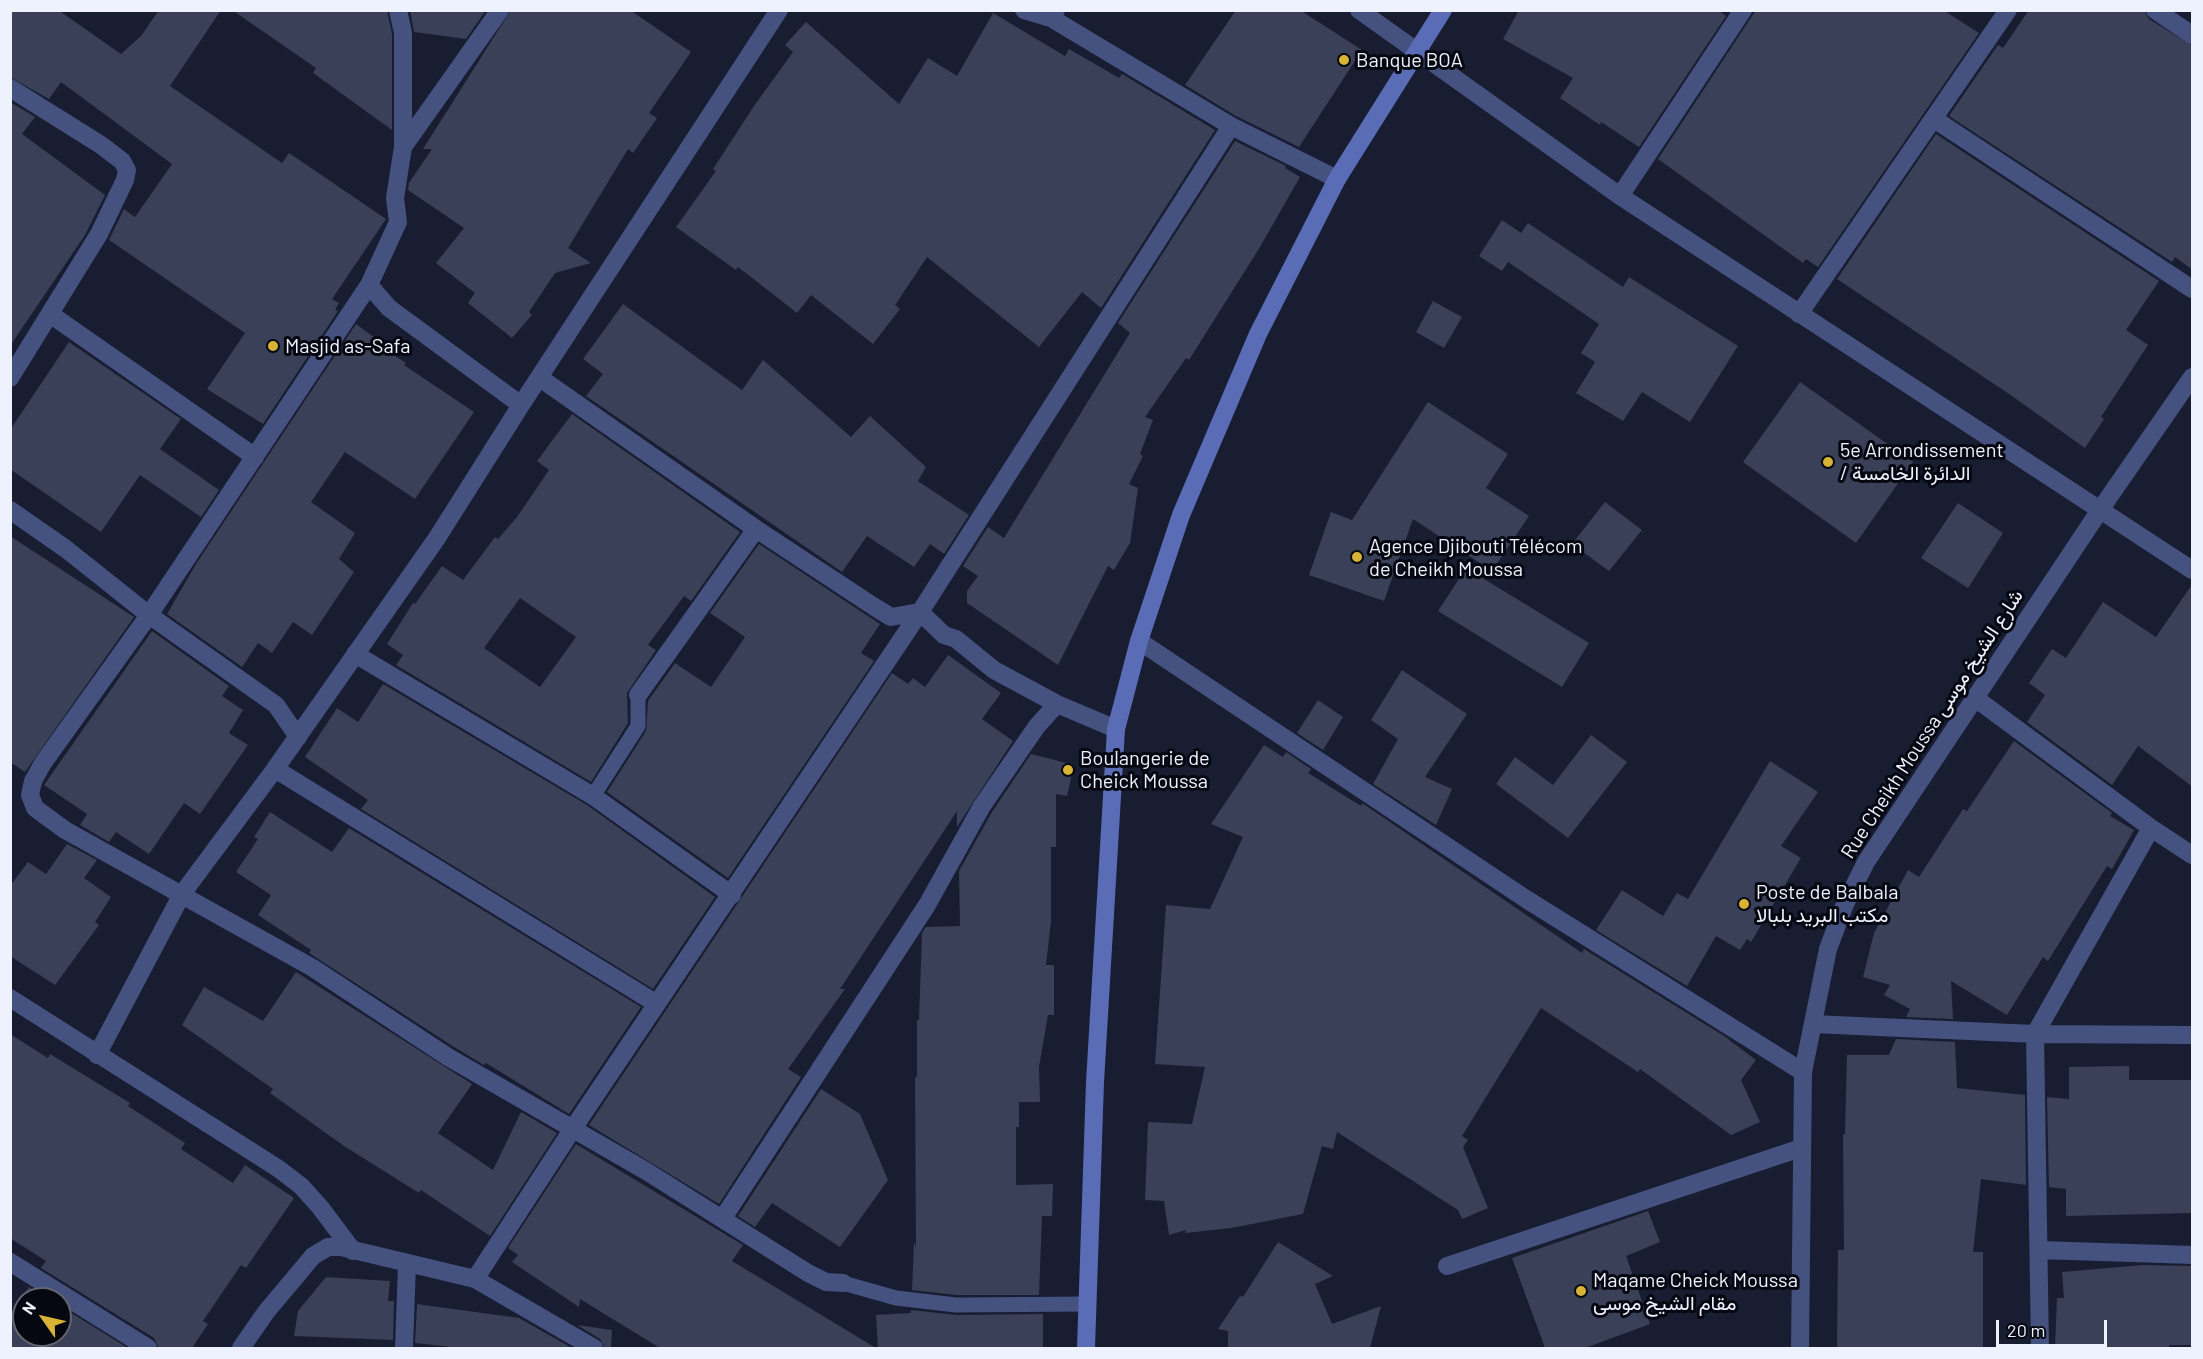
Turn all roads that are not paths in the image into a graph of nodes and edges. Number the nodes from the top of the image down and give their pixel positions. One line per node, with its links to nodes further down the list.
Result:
1 (398, 10): 16 (street)
2 (500, 10): 16 (street)
3 (779, 10): 25 (street)
4 (1024, 10): 10 (street)
5 (1359, 10): 12 (street)
6 (1443, 10): 12 (main road)
7 (1743, 10): 18 (street)
8 (2008, 10): 14 (street)
9 (2155, 10): 11 (street)
10 (1054, 14): 15 (street)
11 (2193, 35)
12 (1416, 50): 17 (main road); 18 (street)
13 (10, 88): 21 (street)
14 (1934, 119): 20 (street); 22 (street)
15 (1231, 126): 17 (street); 32 (street)
16 (403, 147): 19 (street)
17 (1337, 179): 34 (main road)
18 (1620, 196): 22 (street)
19 (369, 285): 26 (street); 27 (street)
20 (2193, 289)
21 (50, 314): 24 (street); 27 (street)
22 (1800, 314): 29 (street)
23 (2193, 377): 29 (street, Rue Cheikh Moussa شارع الشيخ موسى)
24 (10, 378)
25 (540, 378): 26 (street); 30 (street)
26 (521, 405): 35 (street)
27 (255, 457): 33 (street)
28 (10, 510): 33 (street)
29 (2100, 510): 31 (street); 37 (street, Rue Cheikh Moussa شارع الشيخ موسى)
30 (756, 529): 32 (street); 36 (street)
31 (2193, 570)
32 (920, 612): 38 (street); 46 (street)
33 (149, 615): 40 (street); 45 (street)
34 (1139, 641): 39 (main road); 53 (street)
35 (355, 654): 40 (street); 42 (street)
36 (638, 695): 42 (lane)
37 (1975, 698): 43 (street); 49 (street, Rue Cheikh Moussa شارع الشيخ موسى)
38 (1057, 704): 39 (street); 56 (street)
39 (1116, 729): 65 (main road)
40 (298, 737): 41 (street)
41 (276, 769): 45 (street); 48 (street)
42 (592, 796): 46 (street)
43 (2151, 828): 44 (street); 50 (street)
44 (2193, 855)
45 (182, 894): 52 (street); 54 (street)
46 (732, 895): 48 (street)
47 (10, 999): 52 (street)
48 (657, 1004): 54 (street)
49 (1813, 1024): 50 (street); 53 (street, Rue Cheikh Moussa شارع الشيخ موسى)
50 (2035, 1034): 51 (street); 57 (street)
51 (2193, 1035)
52 (97, 1055): 58 (street)
53 (1803, 1072): 55 (street, Rue Cheikh Moussa شارع الشيخ موسى)
54 (572, 1130): 56 (street); 63 (street)
55 (1802, 1148): 62 (street); 71 (street, Rue Cheikh Moussa شارع الشيخ موسى)
56 (723, 1218): 64 (street)
57 (2040, 1250): 59 (street); 72 (street)
58 (353, 1251): 61 (street); 67 (street)
59 (2193, 1255)
60 (10, 1263): 66 (street)
61 (407, 1264): 63 (street); 68 (street)
62 (1448, 1266)
63 (475, 1279): 69 (street)
64 (843, 1283): 65 (lane)
65 (1087, 1304): 70 (main road)
66 (148, 1348)
67 (241, 1348)
68 (404, 1348)
69 (594, 1348)
70 (1086, 1348)
71 (1800, 1348)
72 (2040, 1348)

